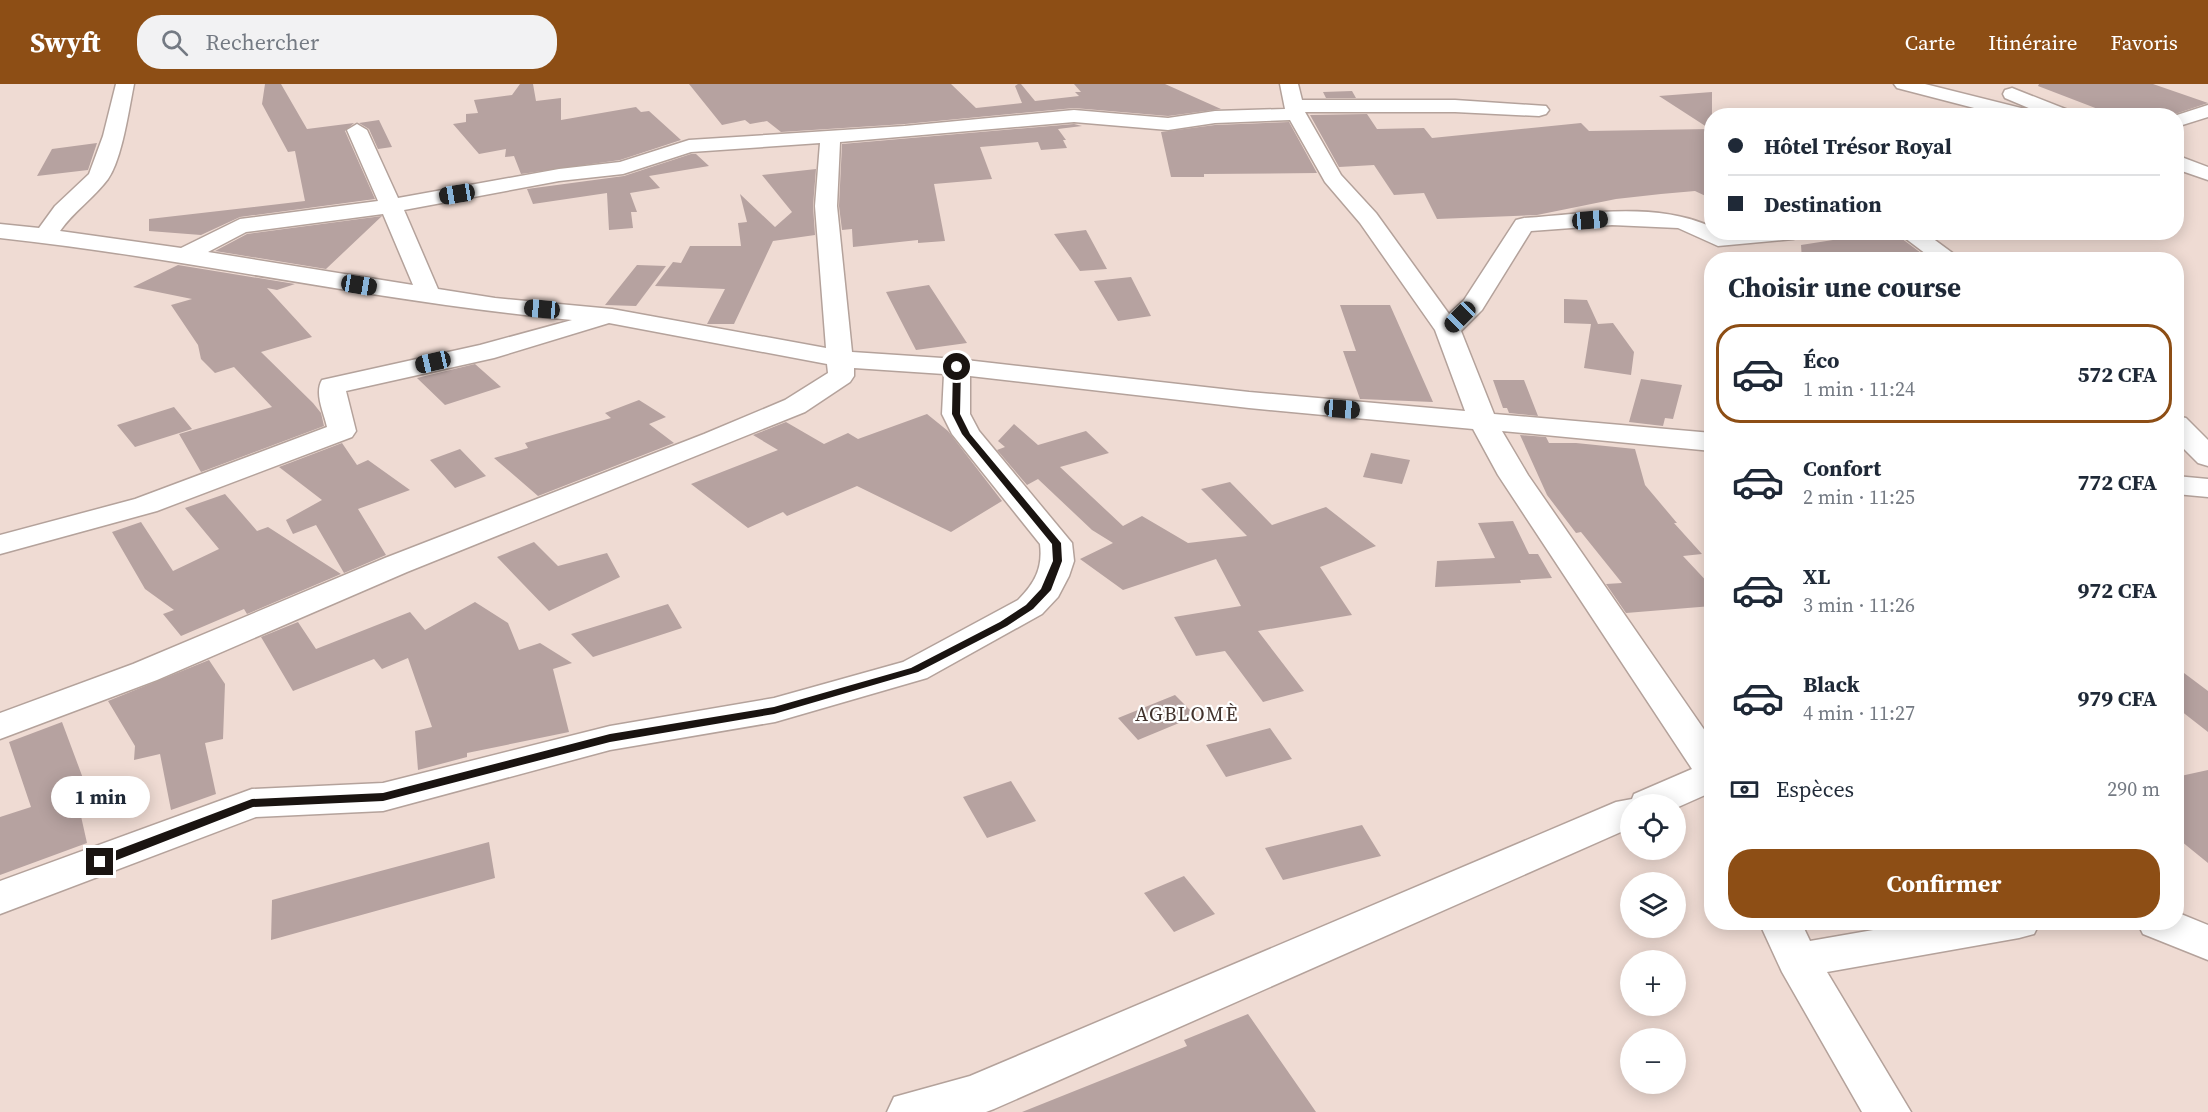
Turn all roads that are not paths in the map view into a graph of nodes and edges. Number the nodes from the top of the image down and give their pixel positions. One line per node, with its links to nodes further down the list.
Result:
1 (125, 84): 19 (street)
2 (1903, 84): 5 (street)
3 (1995, 88): 6 (street)
4 (1294, 101): 7 (street); 11 (street); 25 (street)
5 (1999, 108)
6 (2046, 108)
7 (1539, 110)
8 (2208, 111): 9 (street)
9 (2184, 118)
10 (357, 130): 16 (street)
11 (830, 135): 16 (street); 26 (street)
12 (2184, 161): 14 (street)
13 (2184, 164): 15 (street)
14 (2208, 164)
15 (2208, 174)
16 (391, 206): 22 (street); 23 (street)
17 (0, 231): 19 (street)
18 (1704, 232): 25 (street)
19 (45, 236): 22 (street)
20 (1920, 240): 21 (street)
21 (1939, 252)
22 (184, 256): 23 (street)
23 (429, 295): 24 (street)
24 (612, 316): 26 (street); 34 (street)
25 (1448, 330): 28 (street)
26 (841, 360): 27 (street); 35 (street)
27 (957, 367): 28 (street); 40 (street)
28 (1483, 422): 30 (street); 36 (street)
29 (2184, 432): 31 (street)
30 (1704, 441)
31 (2208, 457)
32 (2184, 486): 33 (street)
33 (2208, 488)
34 (0, 545)
35 (0, 728)
36 (1704, 758)
37 (1704, 780): 38 (street)
38 (1671, 794)
39 (1620, 816): 45 (street)
40 (0, 898)
41 (1922, 930): 43 (street)
42 (2177, 930): 44 (street)
43 (1788, 941): 46 (street)
44 (2208, 943)
45 (911, 1112)
46 (1887, 1112)

